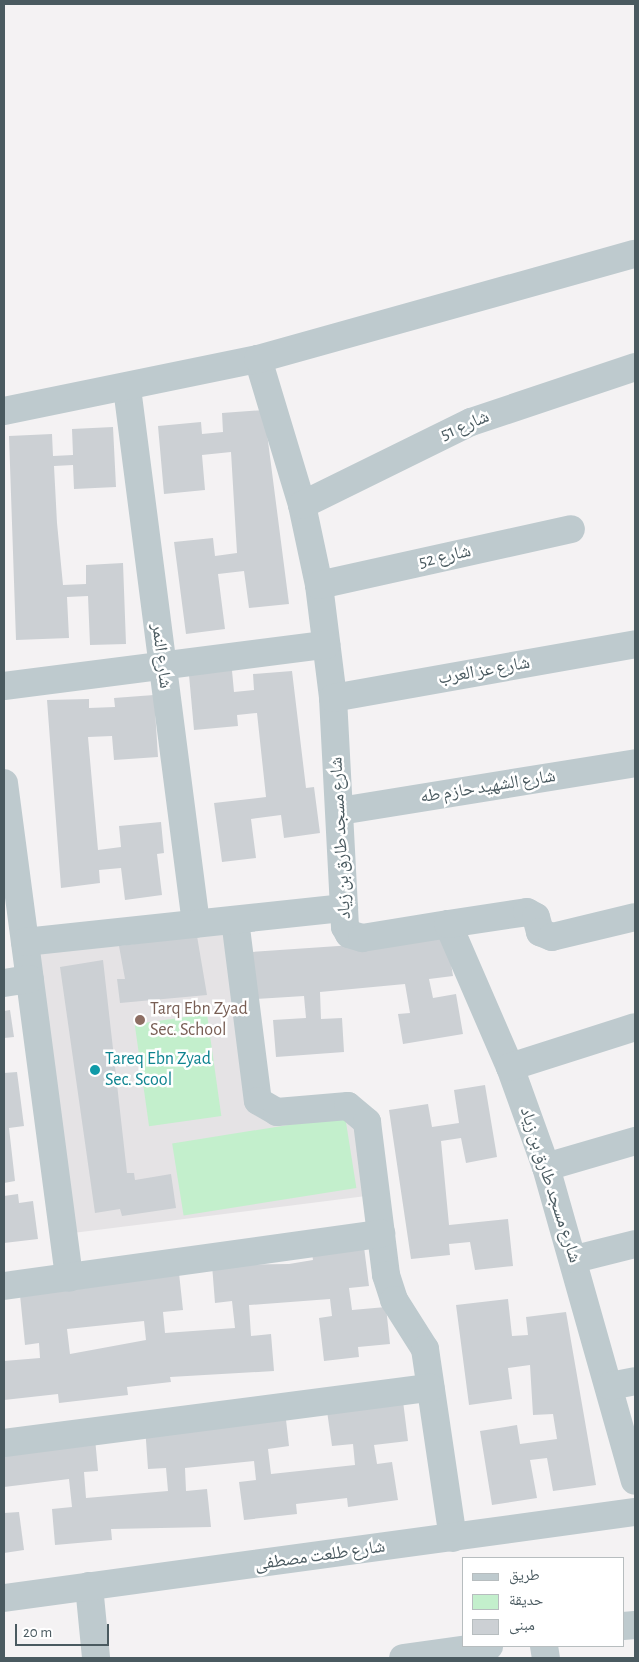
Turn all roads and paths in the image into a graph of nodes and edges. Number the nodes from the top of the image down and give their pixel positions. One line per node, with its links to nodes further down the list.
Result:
1 (635, 254): 2 (street)
2 (258, 359): 4 (street); 6 (street, شارع مسجد طارق بن زياد)
3 (635, 367): 6 (street, شارع 51)
4 (127, 388): 5 (street); 11 (street, شارع النمر)
5 (4, 410)
6 (302, 505): 8 (street, شارع مسجد طارق بن زياد)
7 (571, 529): 8 (street, شارع 52)
8 (319, 585): 10 (street, شارع مسجد طارق بن زياد)
9 (635, 644): 13 (street, شارع عز العرب)
10 (326, 645): 11 (street); 13 (street, شارع مسجد طارق بن زياد)
11 (162, 666): 12 (street); 20 (street, شارع النمر)
12 (4, 686)
13 (333, 698): 16 (street, شارع مسجد طارق بن زياد)
14 (635, 763): 16 (street, شارع الشهيد حازم طه)
15 (4, 784): 22 (street)
16 (340, 811): 17 (street, شارع مسجد طارق بن زياد)
17 (344, 908): 19 (street); 21 (street, شارع مسجد طارق بن زياد)
18 (635, 917): 21 (street)
19 (235, 920): 20 (street); 28 (street)
20 (196, 924): 22 (street)
21 (448, 924): 25 (street, شارع مسجد طارق بن زياد)
22 (25, 942): 23 (street)
23 (17, 981): 31 (street)
24 (635, 1027): 25 (street)
25 (510, 1068): 27 (street, شارع مسجد طارق بن زياد)
26 (635, 1141): 27 (street)
27 (546, 1167): 30 (street, شارع مسجد طارق بن زياد)
28 (381, 1234): 31 (street); 34 (street)
29 (635, 1244): 30 (street)
30 (575, 1259): 33 (street, شارع مسجد طارق بن زياد)
31 (69, 1278): 32 (street)
32 (4, 1286)
33 (623, 1384): 36 (street, شارع مسجد طارق بن زياد)
34 (430, 1388): 35 (street); 38 (street)
35 (4, 1443)
36 (635, 1480)
37 (635, 1512): 38 (street, شارع طلعت مصطفى)
38 (453, 1538): 39 (street, شارع طلعت مصطفى)
39 (89, 1586): 40 (street, شارع طلعت مصطفى); 42 (street)
40 (4, 1598)
41 (481, 1647): 43 (street)
42 (96, 1658)
43 (403, 1658)

